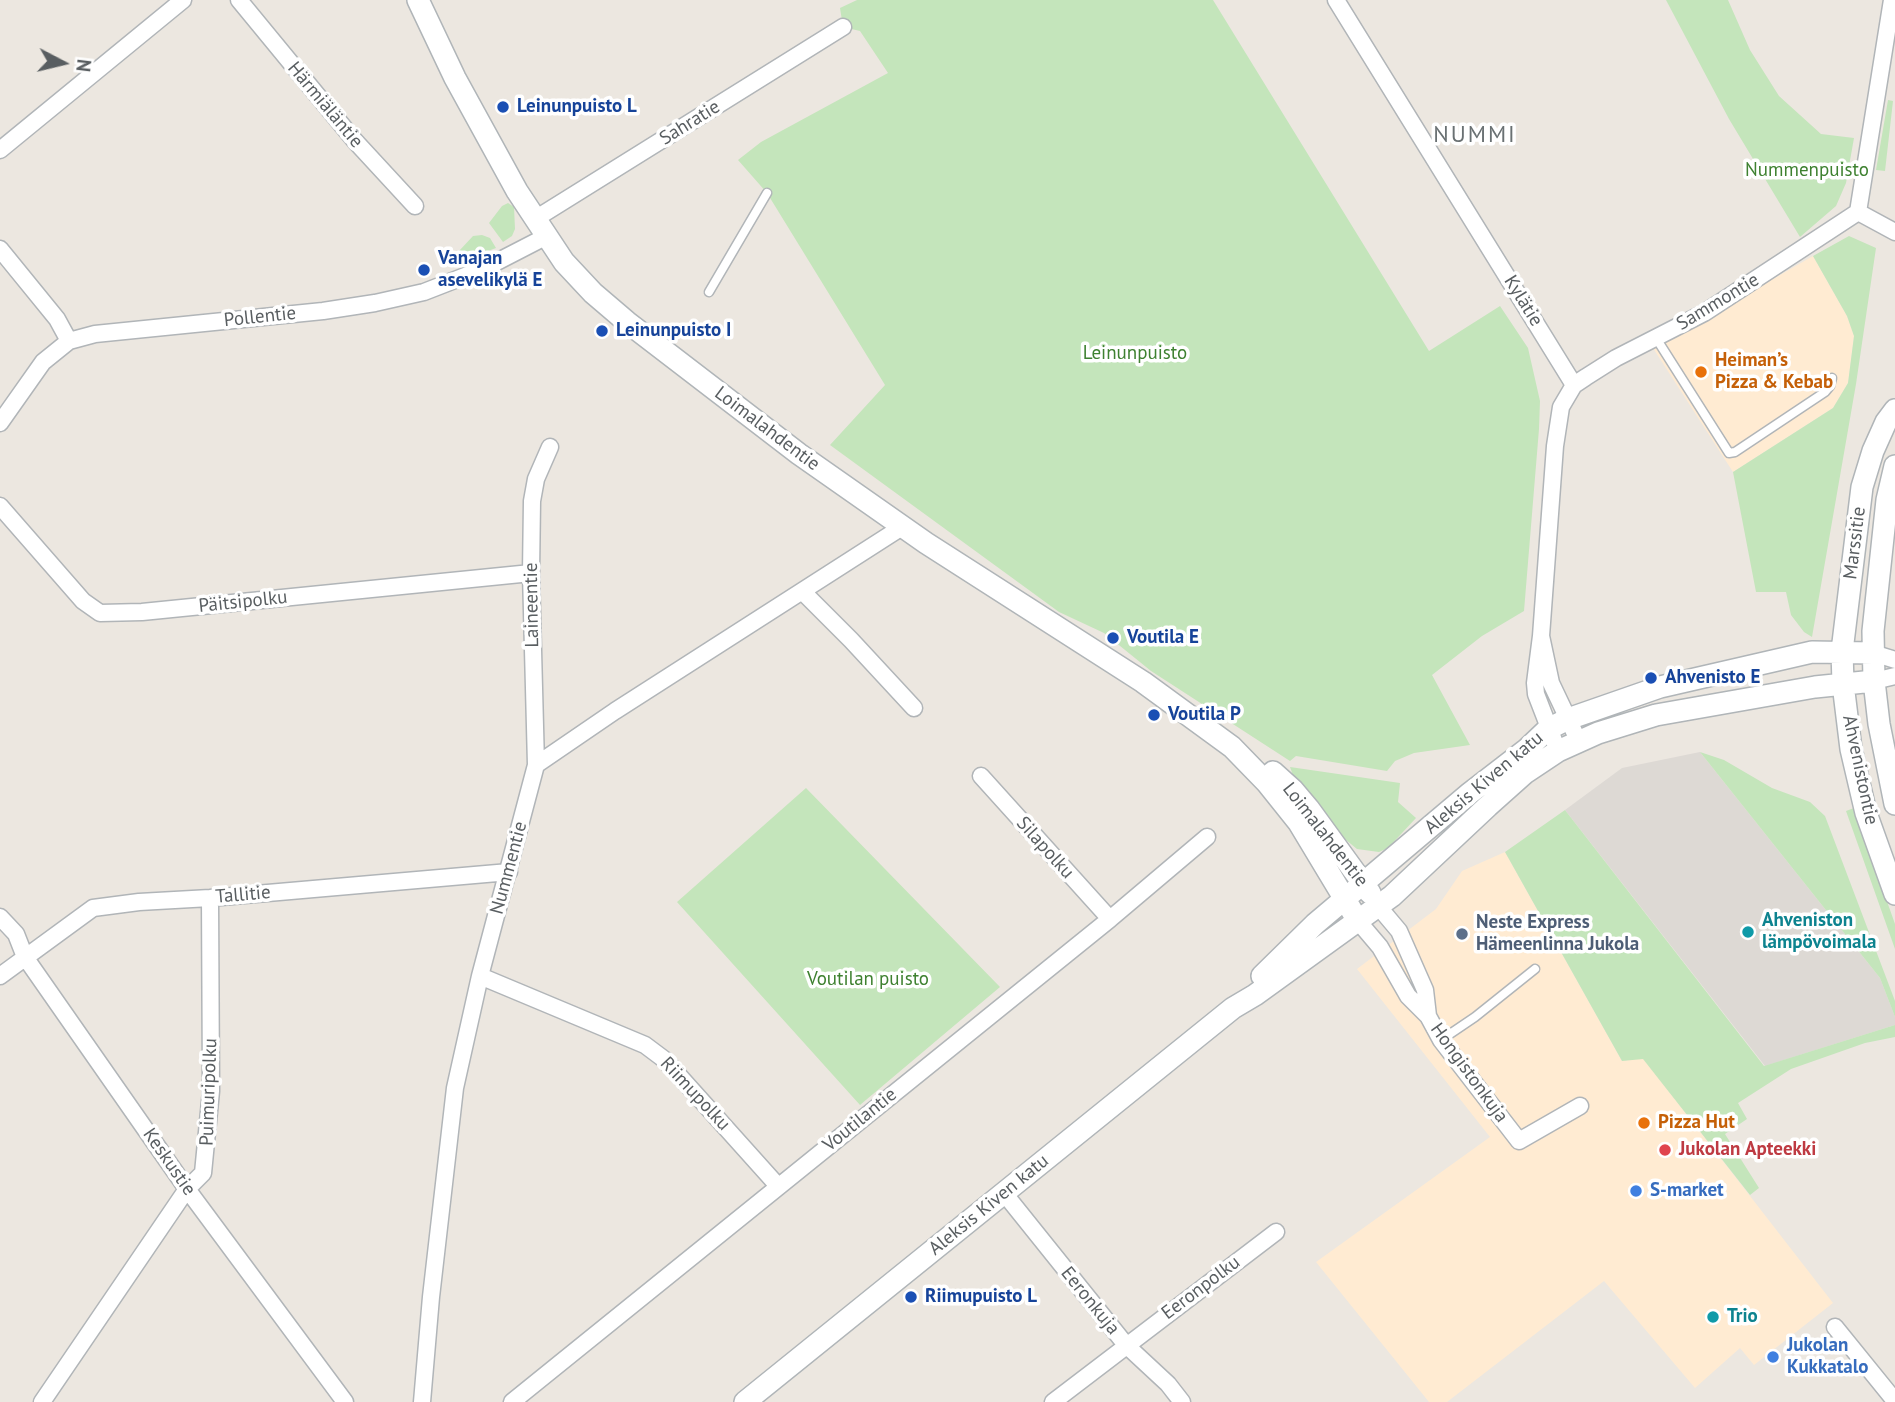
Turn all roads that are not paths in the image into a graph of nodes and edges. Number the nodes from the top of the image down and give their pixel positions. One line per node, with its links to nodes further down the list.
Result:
1 (183, 0): 7 (street)
2 (239, 0): 9 (street, Härmiäläntie)
3 (418, 0): 11 (main road, Loimalahdentie)
4 (1336, 0): 18 (street, Kylätie)
5 (1893, 5): 10 (street)
6 (844, 27): 11 (street, Sahratie)
7 (0, 150)
8 (767, 193): 14 (lane)
9 (415, 206)
10 (1858, 212): 12 (street); 15 (street, Sammontie)
11 (541, 228): 16 (street, Pollentie); 24 (main road, Loimalahdentie)
12 (1895, 232)
13 (0, 249): 16 (street)
14 (709, 292)
15 (1656, 338): 17 (lane); 18 (street, Sammontie)
16 (69, 341): 20 (street, Pollentie)
17 (1832, 378)
18 (1574, 385): 27 (street)
19 (1895, 410): 28 (main road, Marssitie)
20 (0, 424)
21 (550, 447): 25 (street, Laineentie)
22 (1895, 466): 29 (main road, Marssitie)
23 (0, 506): 25 (street, Päitsipolku)
24 (902, 527): 26 (street); 37 (main road, Loimalahdentie)
25 (531, 573): 39 (street, Laineentie)
26 (803, 592): 33 (street); 39 (street)
27 (1541, 636): 34 (street); 35 (street)
28 (1842, 651): 29 (main road, Aleksis Kiven katu); 32 (main road, Marssitie); 34 (main road, Aleksis Kiven katu)
29 (1873, 653): 30 (street); 31 (main road, Marssitie)
30 (1895, 660)
31 (1885, 679): 32 (main road, Aleksis Kiven katu); 41 (main road, Ahvenistontie)
32 (1843, 684): 36 (main road, Aleksis Kiven katu); 45 (main road, Ahvenistontie)
33 (914, 708)
34 (1568, 719): 35 (main road, Aleksis Kiven katu); 36 (street)
35 (1548, 729): 38 (street); 44 (main road, Aleksis Kiven katu)
36 (1579, 742): 38 (main road, Aleksis Kiven katu)
37 (1232, 747): 44 (main road, Loimalahdentie); 47 (main road, Loimalahdentie)
38 (1558, 751): 48 (main road, Aleksis Kiven katu)
39 (536, 765): 43 (street, Nummentie)
40 (981, 776): 50 (street, Silapolku)
41 (1895, 804)
42 (1207, 837): 50 (street, Voutilantie)
43 (509, 872): 46 (street, Tallitie); 55 (street, Nummentie)
44 (1364, 884): 47 (main road, Aleksis Kiven katu); 48 (main road, Loimalahdentie)
45 (1895, 894)
46 (210, 898): 52 (street, Tallitie); 61 (street, Puimuripolku)
47 (1345, 899): 51 (main road, Loimalahdentie); 56 (main road, Aleksis Kiven katu)
48 (1378, 906): 51 (main road, Aleksis Kiven katu); 57 (street, Hongistonkuja)
49 (0, 917): 52 (street, Keskustie)
50 (1110, 919): 60 (street, Voutilantie)
51 (1359, 921): 56 (main road, Aleksis Kiven katu); 57 (street, Hongistonkuja)
52 (25, 957): 54 (street, Tallitie); 61 (street, Keskustie)
53 (1535, 969): 58 (lane)
54 (0, 976)
55 (480, 976): 60 (street, Riimupolku); 69 (street, Nummentie)
56 (1233, 1008): 62 (main road, Aleksis Kiven katu)
57 (1428, 1016): 58 (street, Hongistonkuja)
58 (1441, 1040): 59 (street, Hongistonkuja)
59 (1580, 1106)
60 (778, 1186): 70 (street, Voutilantie)
61 (187, 1189): 67 (street, Puimuripolku); 68 (street, Keskustie)
62 (1004, 1194): 65 (street, Eeronkuja); 71 (main road, Aleksis Kiven katu)
63 (1276, 1231): 65 (street, Eeronpolku)
64 (1835, 1327): 66 (street)
65 (1126, 1345): 72 (street, Eeronpolku); 73 (street, Eeronkuja)
66 (1895, 1401)
67 (42, 1402)
68 (345, 1402)
69 (422, 1402)
70 (512, 1402)
71 (745, 1402)
72 (1053, 1402)
73 (1182, 1402)

